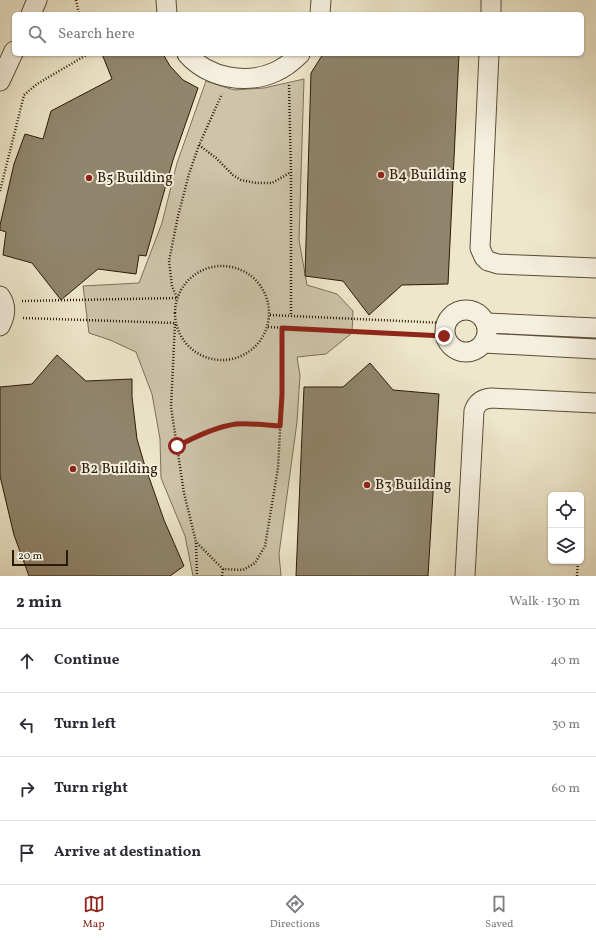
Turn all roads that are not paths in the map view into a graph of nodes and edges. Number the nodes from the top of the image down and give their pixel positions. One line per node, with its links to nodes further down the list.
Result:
1 (37, 0): 5 (lane)
2 (166, 0): 6 (lane)
3 (321, 0): 7 (lane)
4 (491, 0): 8 (lane)
5 (32, 12)
6 (167, 12)
7 (320, 12)
8 (491, 12)
9 (12, 55): 13 (lane)
10 (190, 56): 12 (lane)
11 (489, 56): 14 (lane)
12 (294, 59)
13 (0, 82)
14 (596, 268)
15 (486, 323): 16 (lane); 17 (lane); 17 (lane)
16 (596, 328)
17 (484, 343): 18 (lane)
18 (596, 349)
19 (596, 403): 20 (lane)
20 (465, 576)

